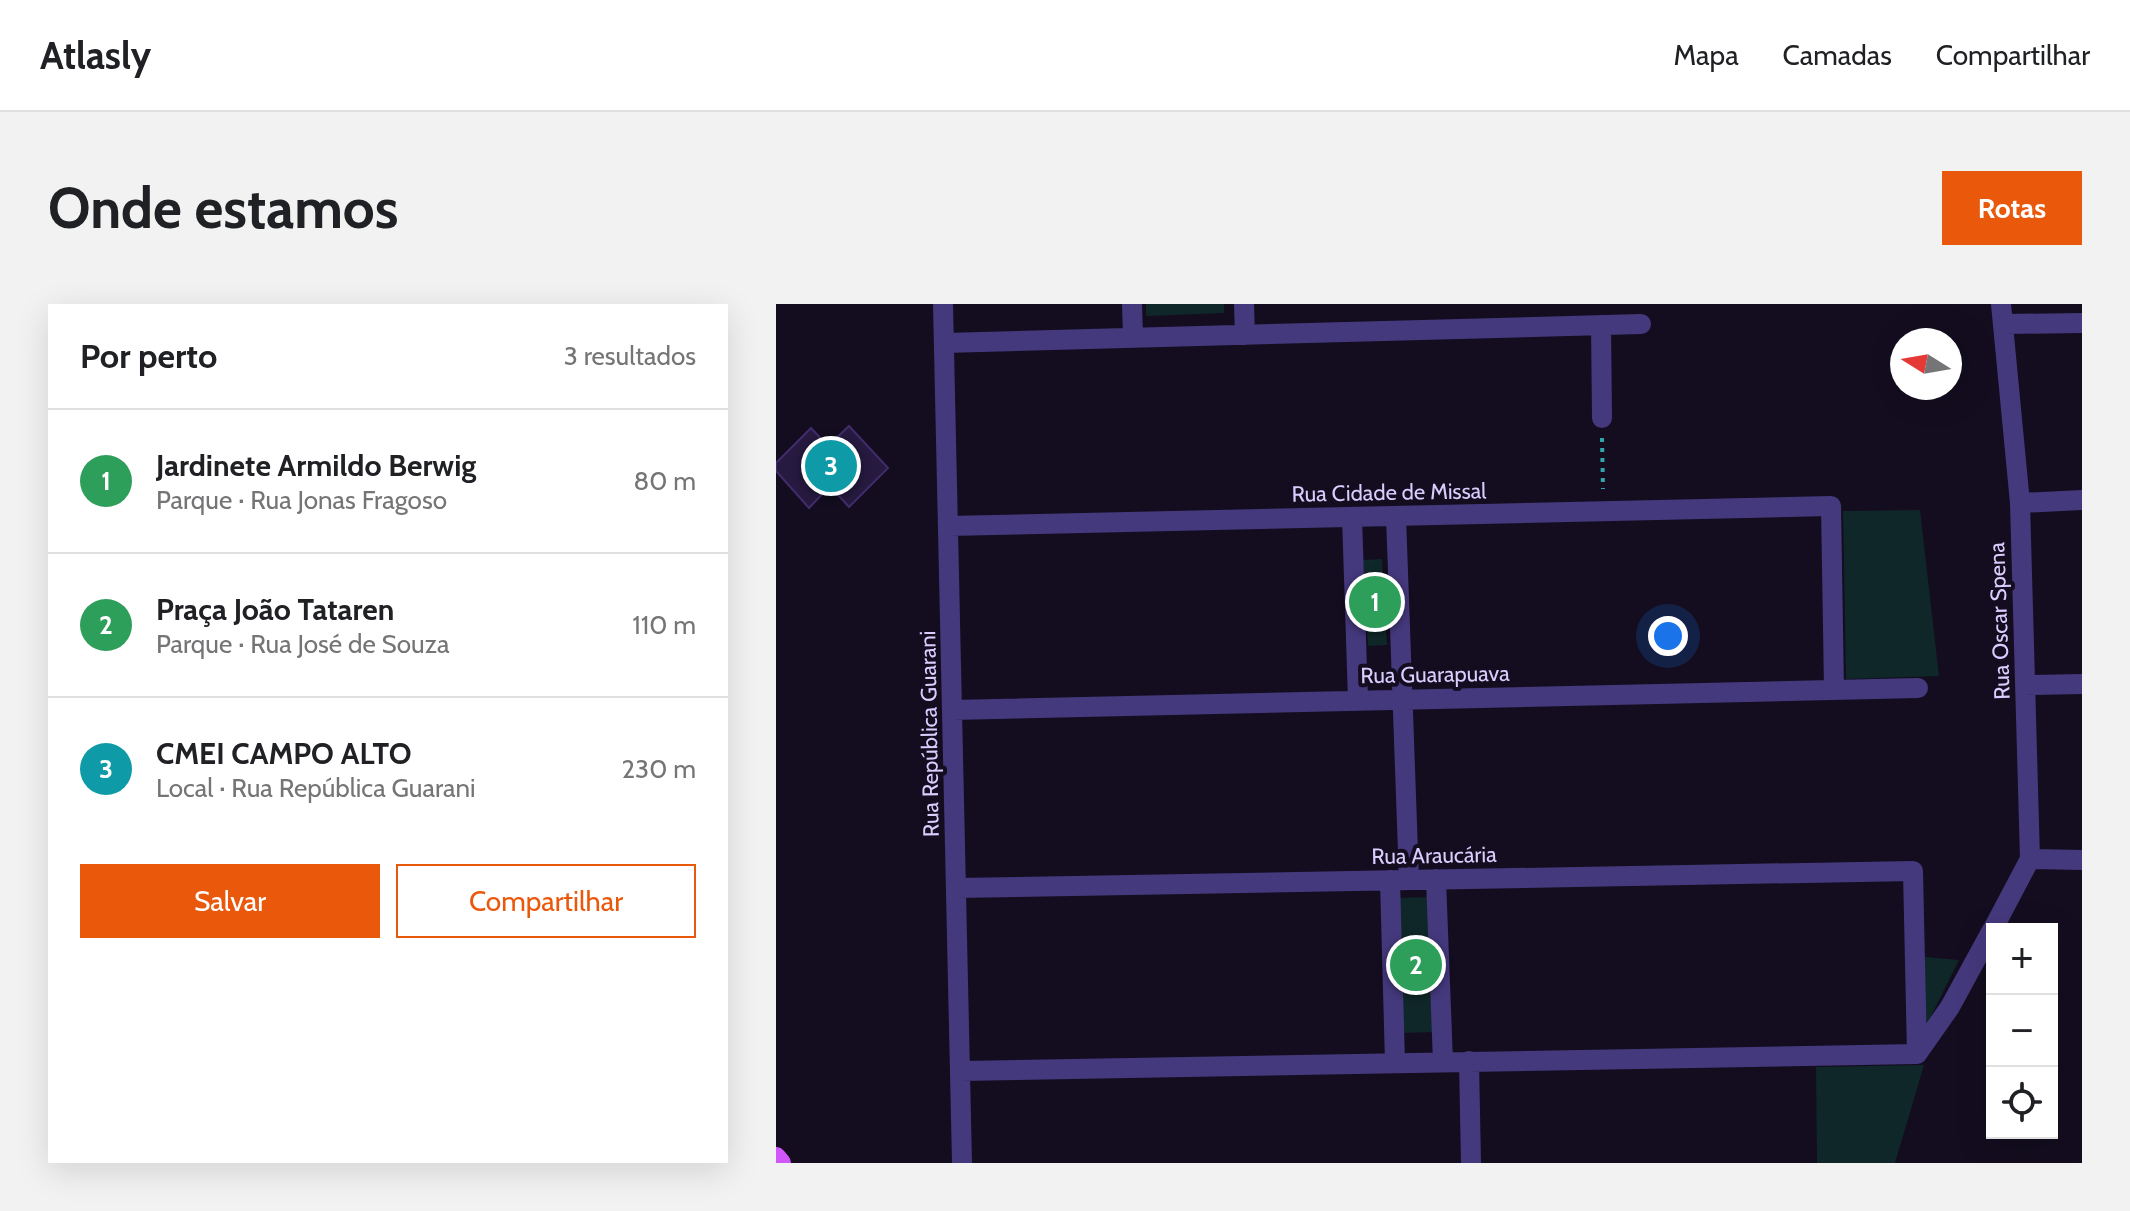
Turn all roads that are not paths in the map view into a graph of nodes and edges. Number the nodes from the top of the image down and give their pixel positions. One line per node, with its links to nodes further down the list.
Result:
1 (943, 304): 10 (street, Rua República Guarani)
2 (1132, 304): 9 (street)
3 (1244, 304): 8 (street)
4 (2003, 314): 5 (street); 13 (street, Rua Oscar Spena)
5 (2082, 323)
6 (1641, 324): 7 (street)
7 (1601, 325): 8 (street); 11 (street)
8 (1245, 335): 9 (street)
9 (1133, 338): 10 (street)
10 (944, 343): 16 (street, Rua República Guarani)
11 (1602, 418)
12 (2082, 500): 13 (street)
13 (2020, 503): 18 (street, Rua Oscar Spena)
14 (1396, 516): 15 (street, Rua Cidade de Missal); 20 (street, Rua Cidade de Missal); 21 (street)
15 (1352, 517): 16 (street, Rua Cidade de Missal); 22 (street)
16 (948, 526): 23 (street, Rua República Guarani)
17 (2082, 684): 18 (street)
18 (2025, 685): 24 (street, Rua Oscar Spena)
19 (1918, 688): 20 (street, Rua Guarapuava)
20 (1834, 689): 21 (street, Rua Guarapuava)
21 (1402, 699): 22 (street, Rua Guarapuava); 27 (street)
22 (1358, 700): 23 (street, Rua Guarapuava)
23 (952, 710): 28 (street, Rua República Guarani)
24 (2030, 859): 25 (street); 29 (street, Rua Oscar Spena)
25 (2082, 860)
26 (1436, 879): 27 (street, Rua Araucária); 31 (street, Rua Araucária); 33 (street)
27 (1400, 880): 28 (street, Rua Araucária); 34 (street)
28 (956, 888): 35 (street, Rua República Guarani)
29 (1996, 923)
30 (1986, 941): 31 (street, Rua Oscar Spena)
31 (1917, 1054): 32 (street)
32 (1469, 1061): 33 (street); 39 (street)
33 (1443, 1062): 34 (street)
34 (1395, 1063): 35 (street)
35 (961, 1071): 38 (street, Rua República Guarani)
36 (776, 1157): 37 (main road)
37 (781, 1163)
38 (962, 1163)
39 (1471, 1163)

